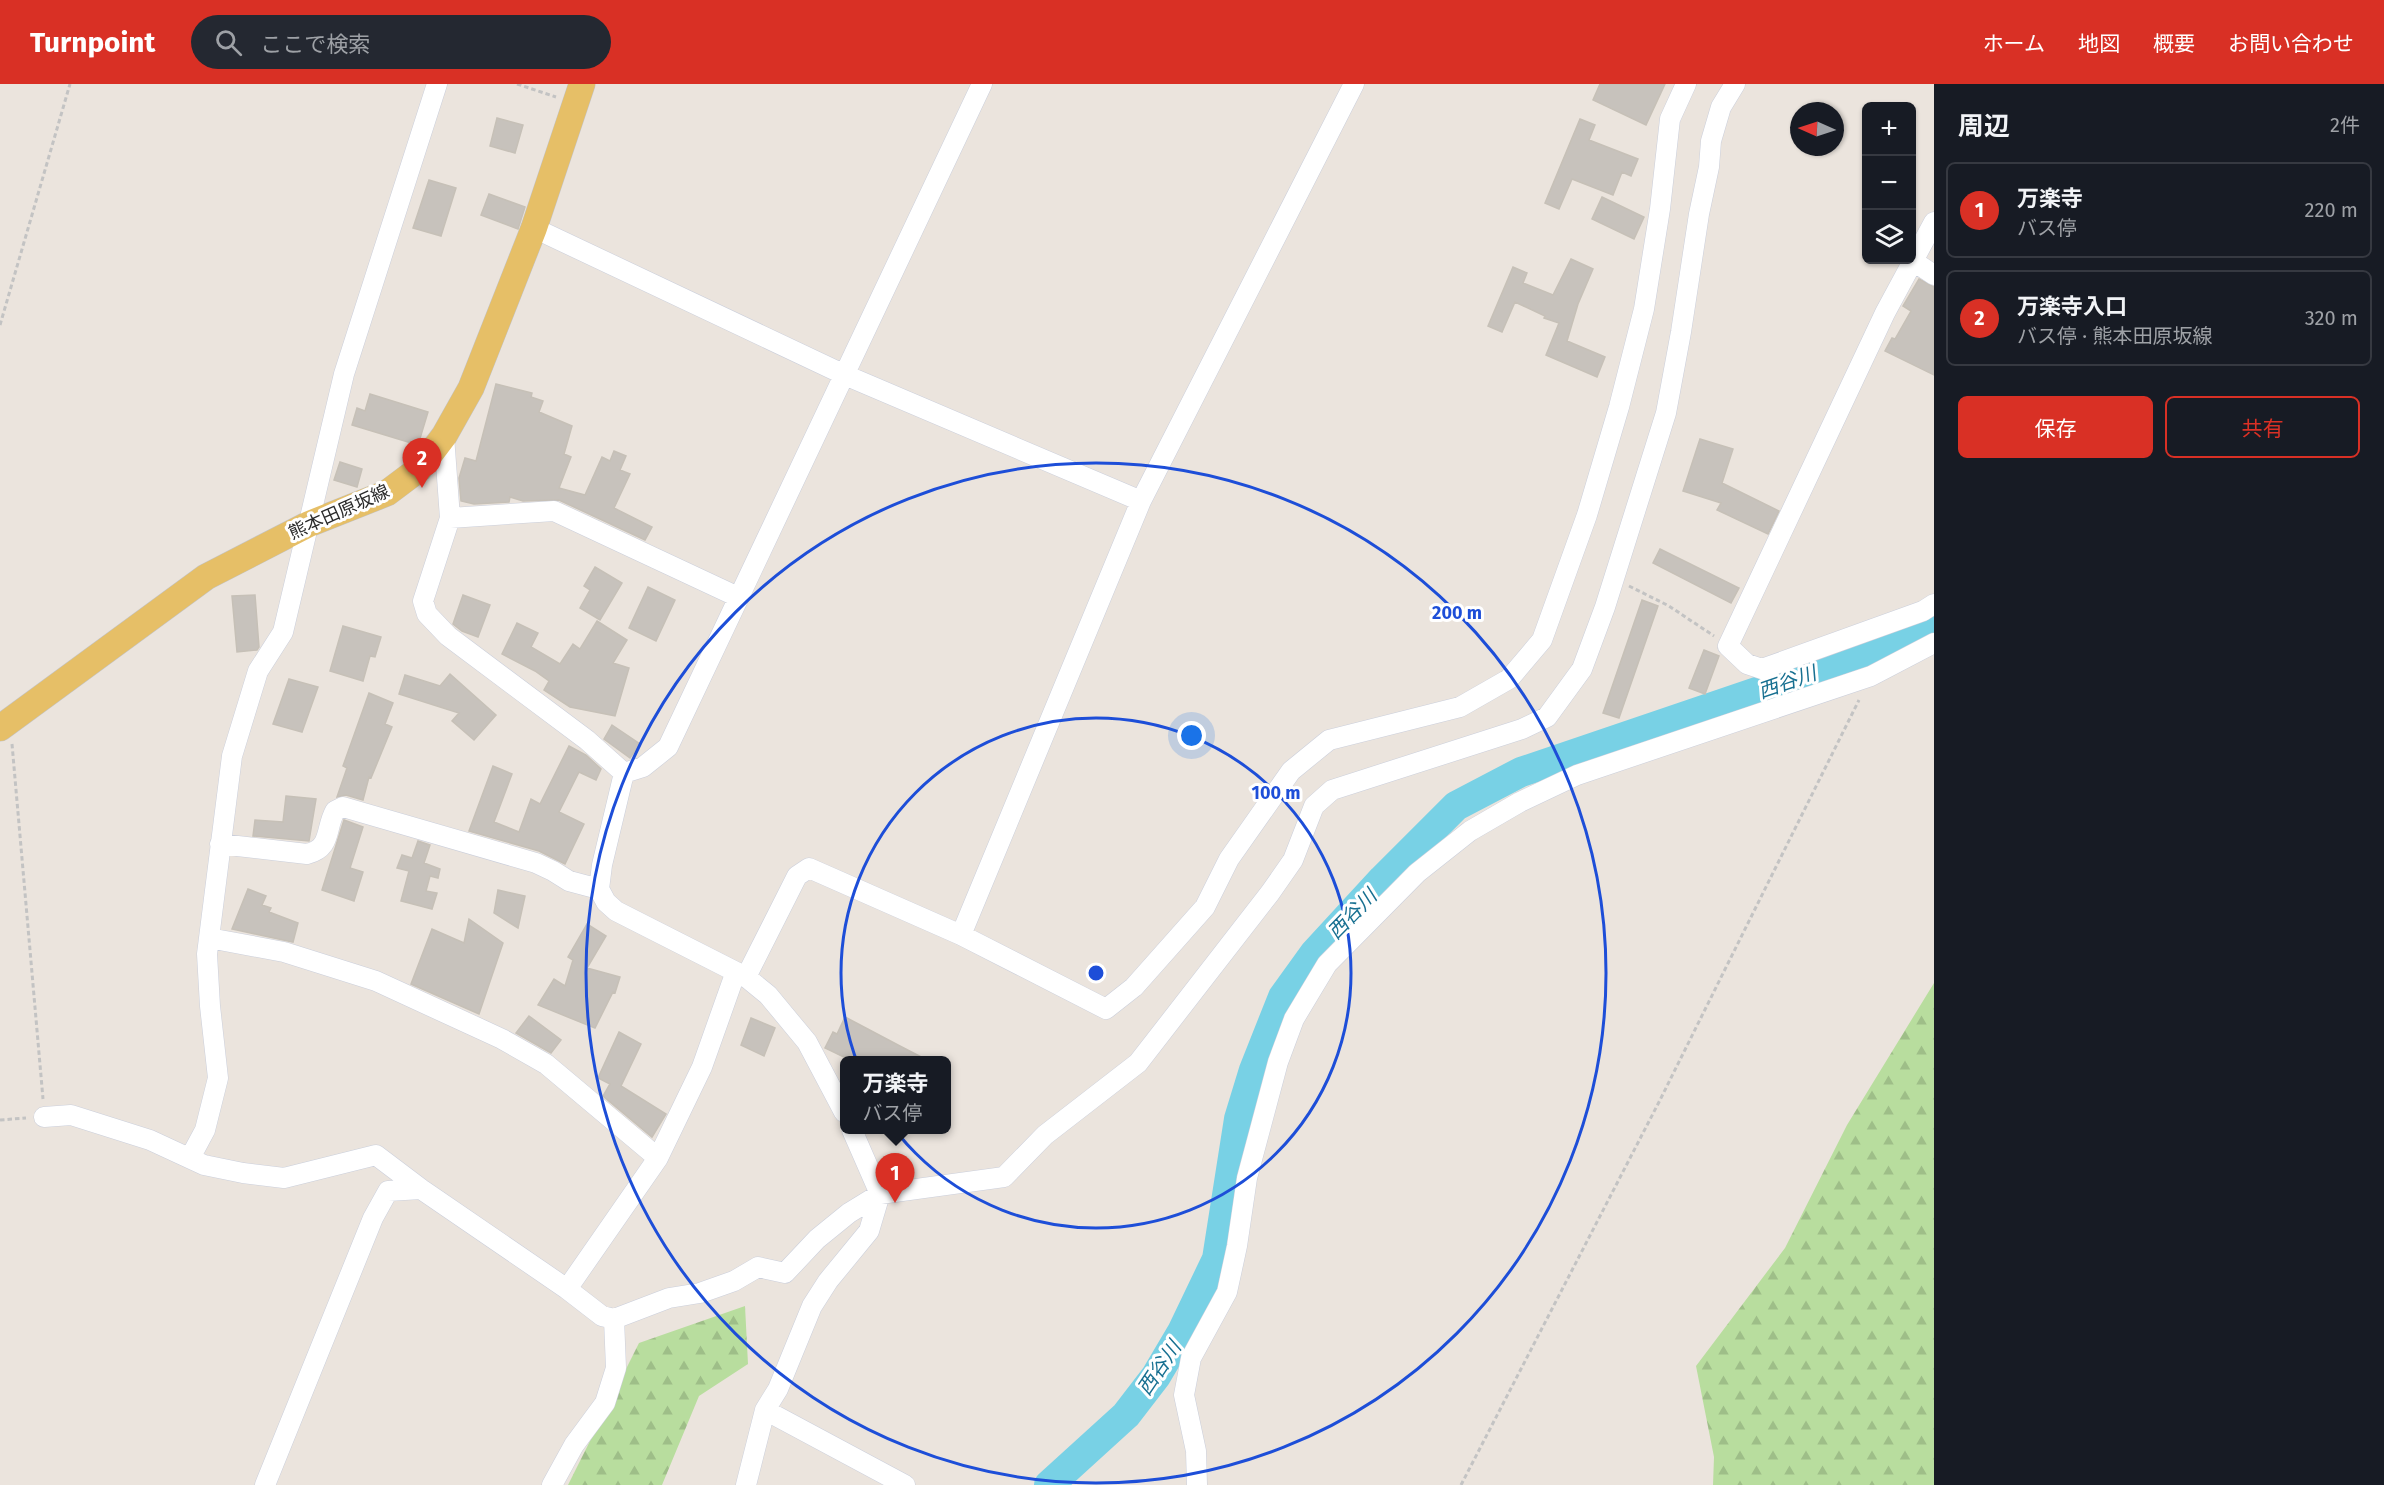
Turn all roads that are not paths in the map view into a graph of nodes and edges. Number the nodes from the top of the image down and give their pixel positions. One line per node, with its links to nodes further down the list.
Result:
1 (437, 84): 17 (street)
2 (982, 84): 13 (street)
3 (1354, 84): 15 (street)
4 (1686, 84): 25 (street)
5 (1735, 84): 34 (street)
6 (578, 94): 8 (main road, 熊本田原坂線)
7 (1934, 222): 9 (street)
8 (534, 228): 13 (street); 14 (main road, 熊本田原坂線)
9 (1916, 255)
10 (1916, 263): 12 (street)
11 (1911, 264): 19 (street)
12 (1934, 275)
13 (845, 375): 15 (street); 18 (street)
14 (444, 436): 16 (street); 17 (main road, 熊本田原坂線)
15 (1141, 501): 25 (street)
16 (450, 518): 18 (street); 22 (street)
17 (309, 524): 21 (main road, 熊本田原坂線); 23 (street)
18 (738, 597): 22 (street)
19 (1934, 604)
20 (1934, 643): 38 (street)
21 (5, 724)
22 (624, 773): 24 (street)
23 (220, 844): 24 (street); 26 (street)
24 (599, 889): 27 (street)
25 (961, 936): 27 (street)
26 (209, 938): 31 (street); 32 (street)
27 (740, 976): 28 (street); 32 (street)
28 (840, 1104)
29 (44, 1117): 31 (street)
30 (854, 1134): 34 (street)
31 (190, 1158): 33 (street)
32 (658, 1158): 35 (street)
33 (421, 1189): 35 (street); 39 (street)
34 (880, 1194): 36 (street); 37 (street)
35 (567, 1288): 36 (street)
36 (614, 1319): 40 (street)
37 (765, 1410): 41 (street); 42 (street)
38 (1200, 1484)
39 (265, 1485)
40 (552, 1485)
41 (746, 1485)
42 (904, 1485)

